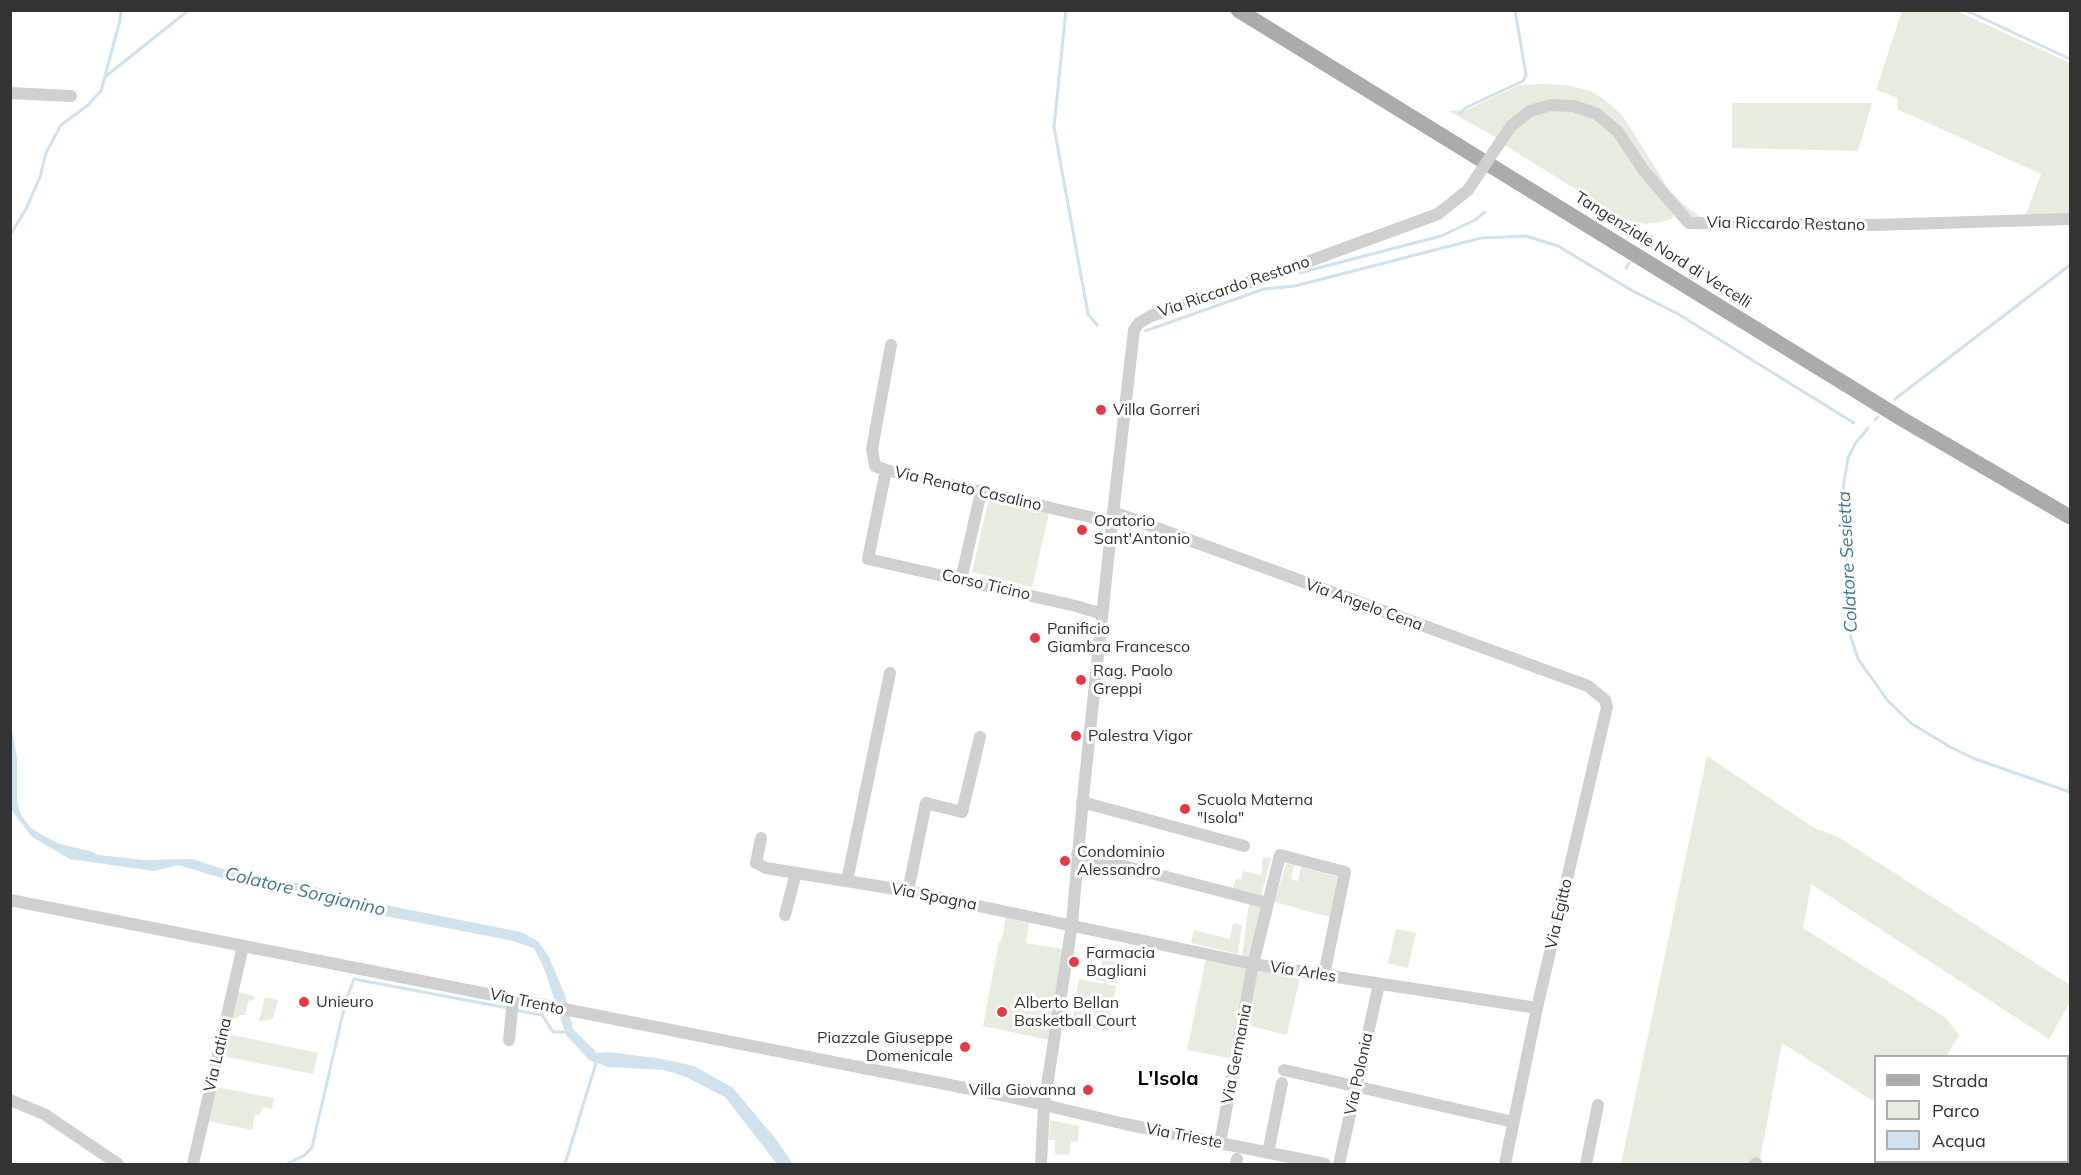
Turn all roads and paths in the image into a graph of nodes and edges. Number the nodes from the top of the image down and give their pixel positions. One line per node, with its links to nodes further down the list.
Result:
1 (1238, 10): 8 (main road, Tangenziale Nord di Vercelli)
2 (10, 93): 3 (street)
3 (71, 96)
4 (2070, 219): 10 (street, Via Riccardo Restano, bridge)
5 (891, 345): 6 (street, Via Renato Casalino)
6 (886, 470): 7 (street, Via Renato Casalino); 12 (street, Corso Ticino)
7 (981, 492): 10 (street, Via Renato Casalino); 12 (street)
8 (2047, 504): 9 (main road); 11 (main road, Tangenziale Nord di Vercelli)
9 (2070, 510)
10 (1112, 517): 13 (street, Via Riccardo Restano); 15 (street, Via Angelo Cena)
11 (2070, 517)
12 (962, 580): 13 (street, Corso Ticino)
13 (1102, 614): 17 (street, Via Riccardo Restano)
14 (890, 673): 22 (street)
15 (1607, 707): 33 (street, Via Egitto)
16 (980, 737): 23 (street)
17 (1082, 802): 19 (street); 20 (street, Via Riccardo Restano)
18 (761, 838): 21 (street, Via Spagna)
19 (1244, 846)
20 (1077, 854): 25 (street); 27 (street, Via Riccardo Restano)
21 (796, 873): 22 (street, Via Spagna); 26 (street)
22 (847, 880): 23 (street, Via Spagna)
23 (908, 891): 27 (street, Via Spagna)
24 (10, 900): 28 (street, Via Trento)
25 (1268, 903): 29 (street, Via Germania); 30 (street, Via Germania)
26 (785, 915)
27 (1072, 924): 29 (street, Via Arles); 39 (street, Via Riccardo Restano)
28 (243, 945): 32 (street, Via Trento); 45 (street, Via Latina)
29 (1253, 964): 30 (street, Via Arles); 42 (street, Via Germania)
30 (1324, 975): 31 (street, Via Arles)
31 (1379, 984): 33 (street, Via Arles); 37 (street, Via Polonia)
32 (512, 1007): 34 (street); 39 (street, Via Trento)
33 (1537, 1008): 41 (street, Via Egitto)
34 (509, 1040)
35 (1284, 1070): 37 (street)
36 (1282, 1083): 43 (street)
37 (1356, 1087): 41 (street); 48 (street, Via Polonia)
38 (10, 1100): 44 (street)
39 (1044, 1105): 42 (street, Via Trieste); 46 (street, Via Riccardo Restano)
40 (1598, 1106): 50 (street)
41 (1513, 1122): 49 (street, Via Egitto)
42 (1220, 1143): 43 (street, Via Trieste)
43 (1268, 1153): 47 (street, Via Trieste)
44 (118, 1164)
45 (192, 1164)
46 (1041, 1164)
47 (1325, 1164)
48 (1339, 1164)
49 (1504, 1164)
50 (1586, 1164)

